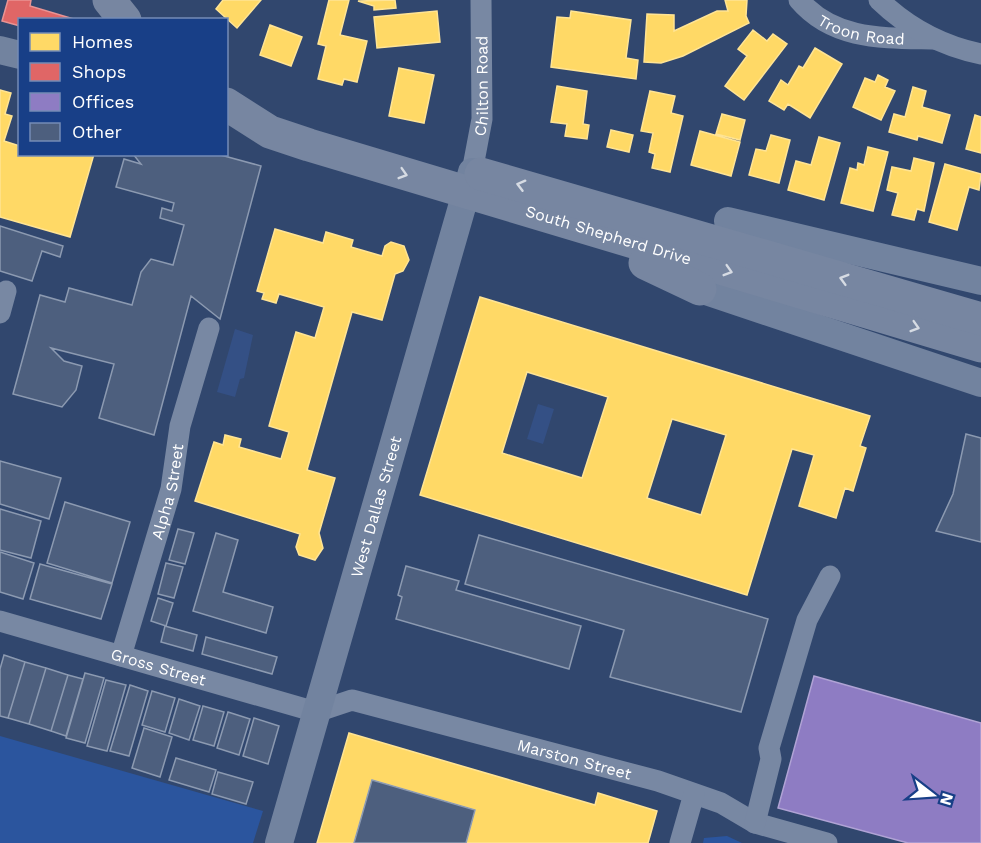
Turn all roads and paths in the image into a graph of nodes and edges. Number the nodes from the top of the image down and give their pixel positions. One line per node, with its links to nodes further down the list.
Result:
1 (109, 0): 5 (main road)
2 (481, 0): 11 (street, Chilton Road)
3 (799, 0): 6 (street, Troon Road)
4 (879, 0): 6 (street, Troon Road)
5 (123, 18)
6 (934, 39): 9 (street, Troon Road)
7 (0, 50): 8 (main road)
8 (18, 54)
9 (981, 54)
10 (233, 111): 11 (main road, South Shepherd Drive)
11 (470, 182): 12 (main road, South Shepherd Drive, one-way to 11); 13 (main road, South Shepherd Drive); 26 (main road, West Dallas Street)
12 (614, 211): 14 (main road); 19 (main road, South Shepherd Drive, one-way to 12)
13 (551, 218): 16 (main road); 21 (main road, South Shepherd Drive, one-way to 21)
14 (728, 221): 15 (main road)
15 (981, 281)
16 (700, 289): 22 (main road)
17 (6, 291): 18 (street)
18 (0, 313)
19 (981, 319)
20 (209, 328): 25 (street, Alpha Street)
21 (981, 346)
22 (981, 383)
23 (830, 576): 28 (street)
24 (0, 621): 25 (street, Gross Street)
25 (121, 656): 26 (street, Gross Street)
26 (316, 712): 27 (street, Marston Street); 29 (main road, West Dallas Street)
27 (694, 794): 28 (street, Marston Street); 30 (street)
28 (755, 822): 31 (street, Marston Street)
29 (279, 843)
30 (680, 843)
31 (827, 843)

